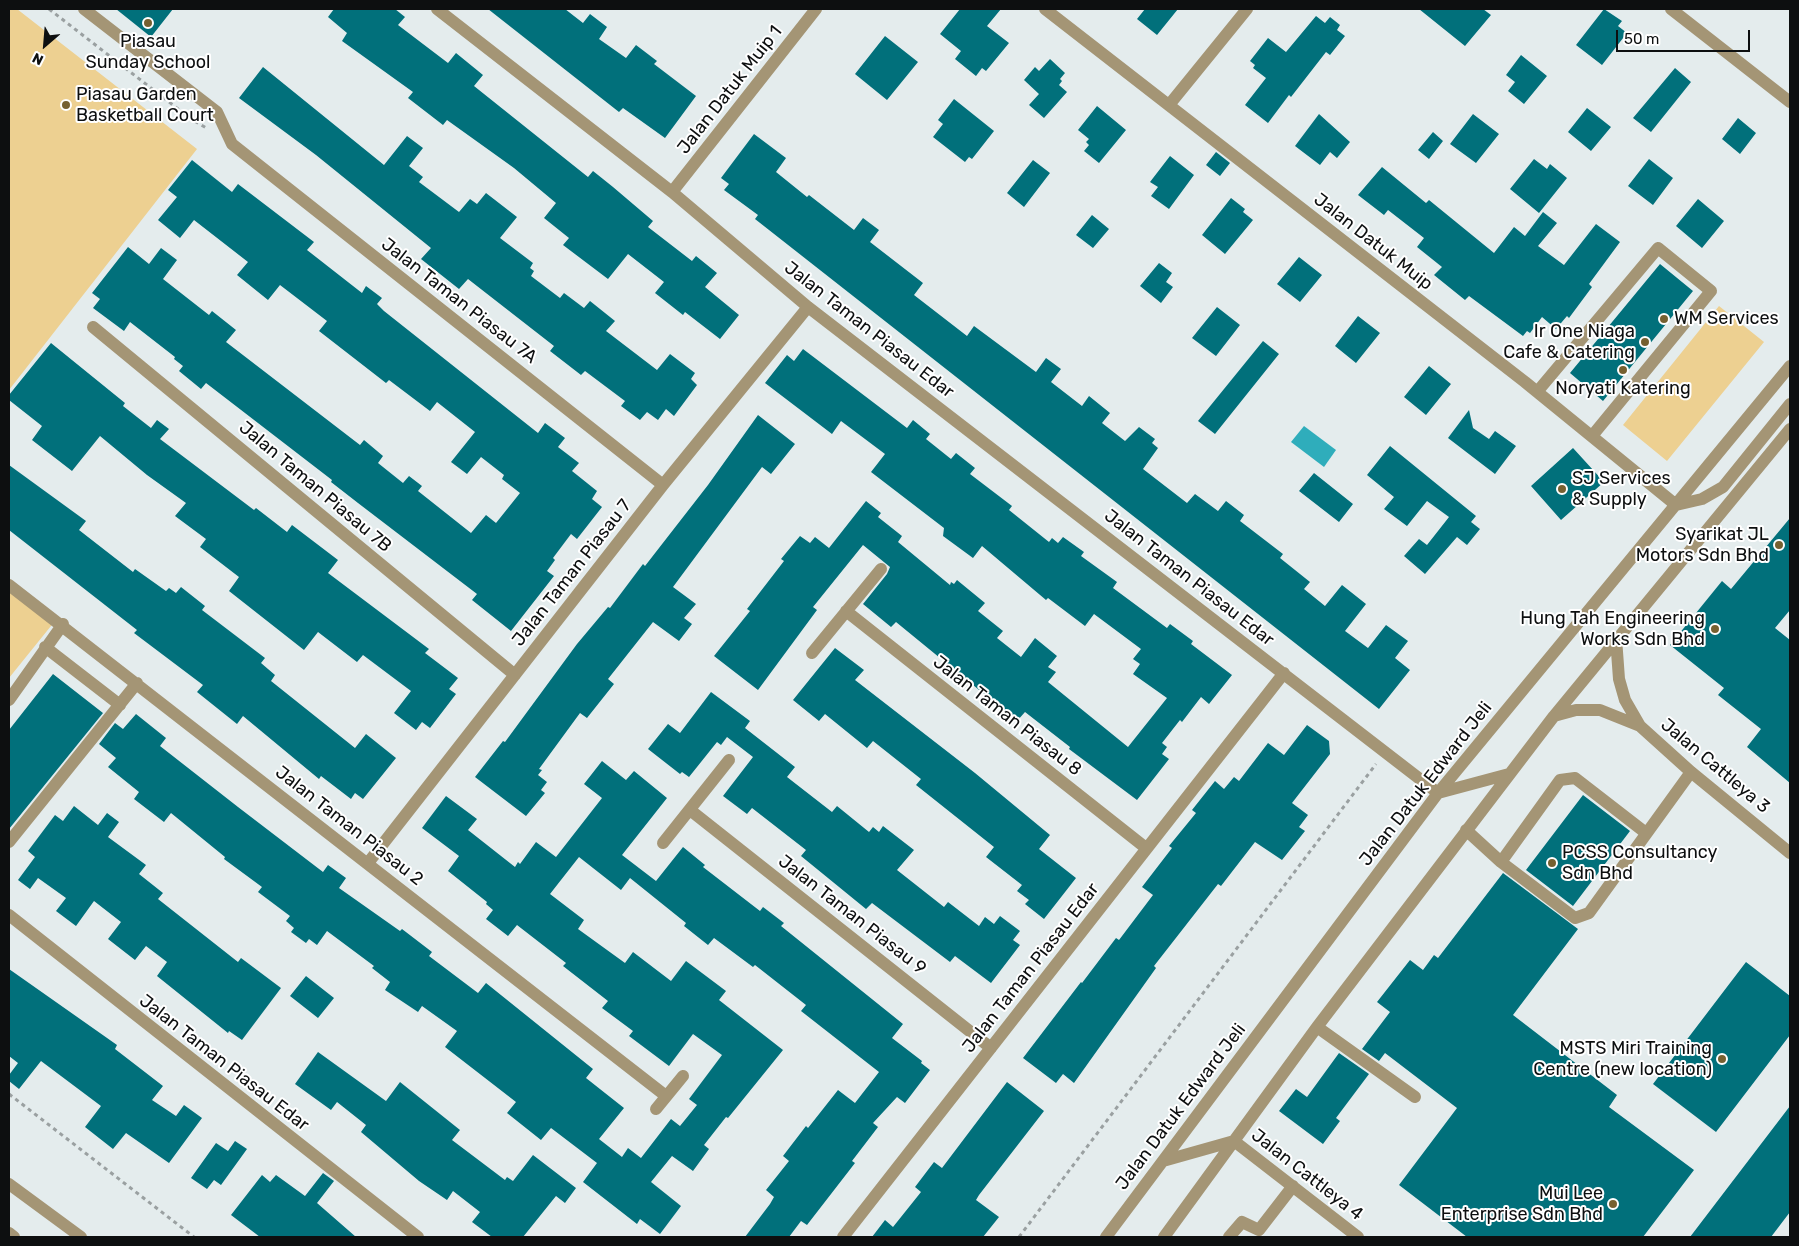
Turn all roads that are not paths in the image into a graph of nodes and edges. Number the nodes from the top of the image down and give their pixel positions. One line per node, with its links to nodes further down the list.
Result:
1 (84, 9): 17 (street, Jalan Taman Piasau 7A)
2 (436, 9): 9 (street, Jalan Taman Piasau Edar)
3 (816, 9): 9 (street, Jalan Datuk Muip 1)
4 (1045, 9): 8 (street, Jalan Datuk Muip)
5 (1247, 9): 8 (street)
6 (1671, 9): 7 (street)
7 (1790, 102)
8 (1169, 105): 13 (street, Jalan Datuk Muip)
9 (672, 192): 10 (street, Jalan Taman Piasau Edar)
10 (808, 307): 17 (street, Jalan Taman Piasau 7); 26 (street, Jalan Taman Piasau Edar)
11 (93, 327): 27 (street, Jalan Taman Piasau 7B)
12 (1790, 366): 18 (street, Jalan Datuk Edward Jeli)
13 (1537, 392): 16 (street, Jalan Datuk Muip); 16 (street)
14 (1790, 404): 18 (street)
15 (1790, 428): 23 (street)
16 (1592, 436): 18 (street, Jalan Datuk Muip)
17 (663, 485): 27 (street, Jalan Taman Piasau 7)
18 (1676, 505): 36 (street, Jalan Datuk Edward Jeli)
19 (881, 569): 21 (street)
20 (9, 584): 22 (street, Jalan Taman Piasau 2)
21 (846, 611): 25 (street); 42 (street, Jalan Taman Piasau 8)
22 (63, 624): 24 (street); 28 (street, Jalan Taman Piasau 2)
23 (1616, 638): 31 (street); 32 (street, Jalan Cattleya 3)
24 (44, 647): 29 (street); 30 (street)
25 (812, 653)
26 (1284, 673): 36 (street, Jalan Taman Piasau Edar); 42 (street, Jalan Taman Piasau Edar)
27 (514, 675): 45 (street, Jalan Taman Piasau 7)
28 (137, 683): 30 (street); 45 (street, Jalan Taman Piasau 2)
29 (9, 700)
30 (120, 705): 40 (street)
31 (1554, 716): 32 (street, Jalan Cattleya 3); 35 (street)
32 (1640, 726): 34 (street, Jalan Cattleya 3)
33 (729, 760): 37 (street)
34 (1691, 772): 39 (street); 43 (street, Jalan Cattleya 3)
35 (1509, 774): 36 (street); 38 (street)
36 (1438, 793): 54 (street, Jalan Datuk Edward Jeli)
37 (690, 810): 41 (street); 48 (street, Jalan Taman Piasau 9)
38 (1466, 830): 44 (street); 47 (street)
39 (1646, 833): 44 (street); 44 (street)
40 (9, 842)
41 (663, 844)
42 (1146, 848): 48 (street, Jalan Taman Piasau Edar)
43 (1789, 849)
44 (1502, 862)
45 (368, 863): 50 (street, Jalan Taman Piasau 2)
46 (9, 915): 61 (street, Jalan Taman Piasau Edar)
47 (1317, 1027): 51 (street); 53 (street)
48 (991, 1048): 62 (street, Jalan Taman Piasau Edar)
49 (683, 1076): 50 (street)
50 (666, 1096): 52 (street)
51 (1415, 1097)
52 (656, 1109)
53 (1234, 1141): 54 (street); 56 (street, Jalan Cattleya 4); 64 (street)
54 (1163, 1161): 63 (street, Jalan Datuk Edward Jeli)
55 (9, 1184): 60 (street)
56 (1293, 1186): 58 (street); 66 (street, Jalan Cattleya 4)
57 (9, 1233): 59 (street)
58 (1264, 1233): 65 (street)
59 (14, 1237)
60 (81, 1237)
61 (418, 1237)
62 (843, 1237)
63 (1106, 1237)
64 (1164, 1237)
65 (1229, 1237)
66 (1358, 1237)

